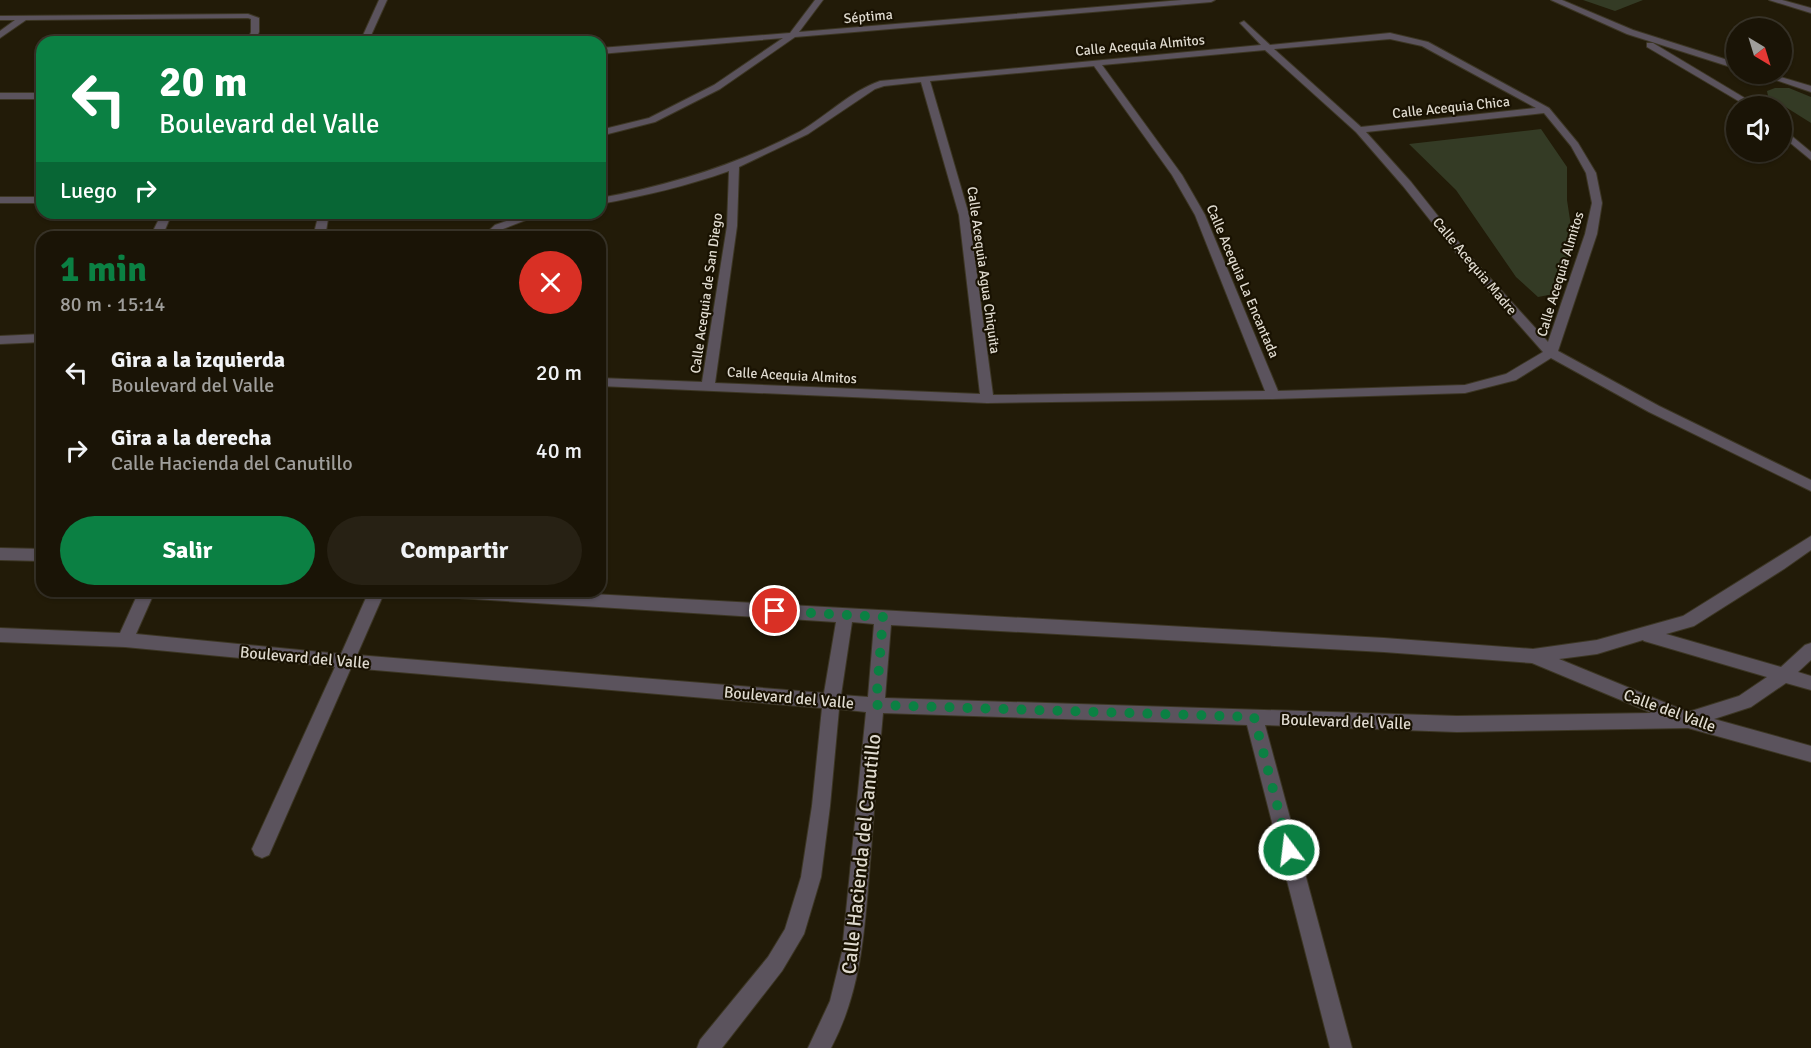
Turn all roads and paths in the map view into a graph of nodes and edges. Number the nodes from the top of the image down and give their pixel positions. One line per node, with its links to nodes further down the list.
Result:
1 (383, 0): 13 (street)
2 (819, 0): 14 (street)
3 (1211, 0): 14 (street, Séptima)
4 (1555, 0): 10 (street)
5 (1773, 0): 6 (street)
6 (1811, 11)
7 (25, 17): 8 (street); 11 (street); 12 (street)
8 (0, 18)
9 (1244, 23): 15 (street, Calle Acequia Madre)
10 (1630, 32): 17 (street); 24 (street)
11 (0, 35)
12 (253, 36)
13 (367, 36)
14 (792, 36): 16 (street, Séptima); 27 (street)
15 (1269, 49): 18 (street, Calle Acequia Almitos); 25 (street, Calle Acequia Almitos); 26 (street, Calle Acequia Madre)
16 (606, 51)
17 (1726, 63)
18 (1097, 64): 19 (street, Calle Acequia Almitos); 41 (street, Calle Acequia La Encantada)
19 (925, 79): 30 (street, Calle Acequia Almitos); 42 (street, Calle Acequia Agua Chiquita)
20 (1792, 83): 21 (street)
21 (1811, 89)
22 (0, 96): 23 (street)
23 (36, 96)
24 (1736, 96)
25 (1546, 110): 26 (street, Calle Acequia Chica); 38 (street, Calle Acequia Almitos)
26 (1359, 130): 38 (street, Calle Acequia Madre)
27 (606, 132)
28 (1792, 139): 29 (street)
29 (1811, 157)
30 (734, 168): 33 (street, Calle Acequia Almitos); 40 (street, Calle Acequia de San Diego)
31 (0, 200): 32 (street)
32 (36, 200)
33 (606, 200)
34 (522, 219): 35 (street)
35 (495, 231)
36 (36, 338): 37 (street)
37 (0, 340)
38 (1551, 354): 41 (street, Calle Acequia Almitos); 43 (street, Calle Acequia Madre)
39 (606, 382): 40 (street, Calle Acequia Almitos)
40 (708, 386): 42 (street, Calle Acequia Almitos)
41 (1274, 395): 42 (street, Calle Acequia Almitos)
42 (987, 399)
43 (1811, 486)
44 (1811, 542): 52 (street)
45 (0, 554): 46 (street)
46 (36, 555)
47 (144, 597): 54 (street)
48 (374, 597): 57 (street)
49 (535, 597): 50 (street)
50 (845, 614): 51 (street); 60 (street)
51 (883, 617): 56 (street); 61 (street, Calle Hacienda del Canutillo)
52 (1643, 634): 56 (street); 58 (street)
53 (0, 635): 54 (street, Boulevard del Valle)
54 (125, 640): 57 (street, Boulevard del Valle)
55 (1811, 650): 58 (street)
56 (1533, 656): 63 (street, Calle del Valle)
57 (344, 661): 60 (street, Boulevard del Valle); 65 (street)
58 (1784, 675): 59 (street); 63 (street)
59 (1811, 683)
60 (831, 701): 61 (street, Boulevard del Valle); 66 (street)
61 (876, 705): 62 (street, Boulevard del Valle); 67 (street, Calle Hacienda del Canutillo)
62 (1254, 717): 63 (street, Boulevard del Valle); 68 (street)
63 (1688, 720): 64 (street, Calle del Valle)
64 (1811, 754)
65 (262, 849)
66 (708, 1048)
67 (819, 1048)
68 (1341, 1048)

